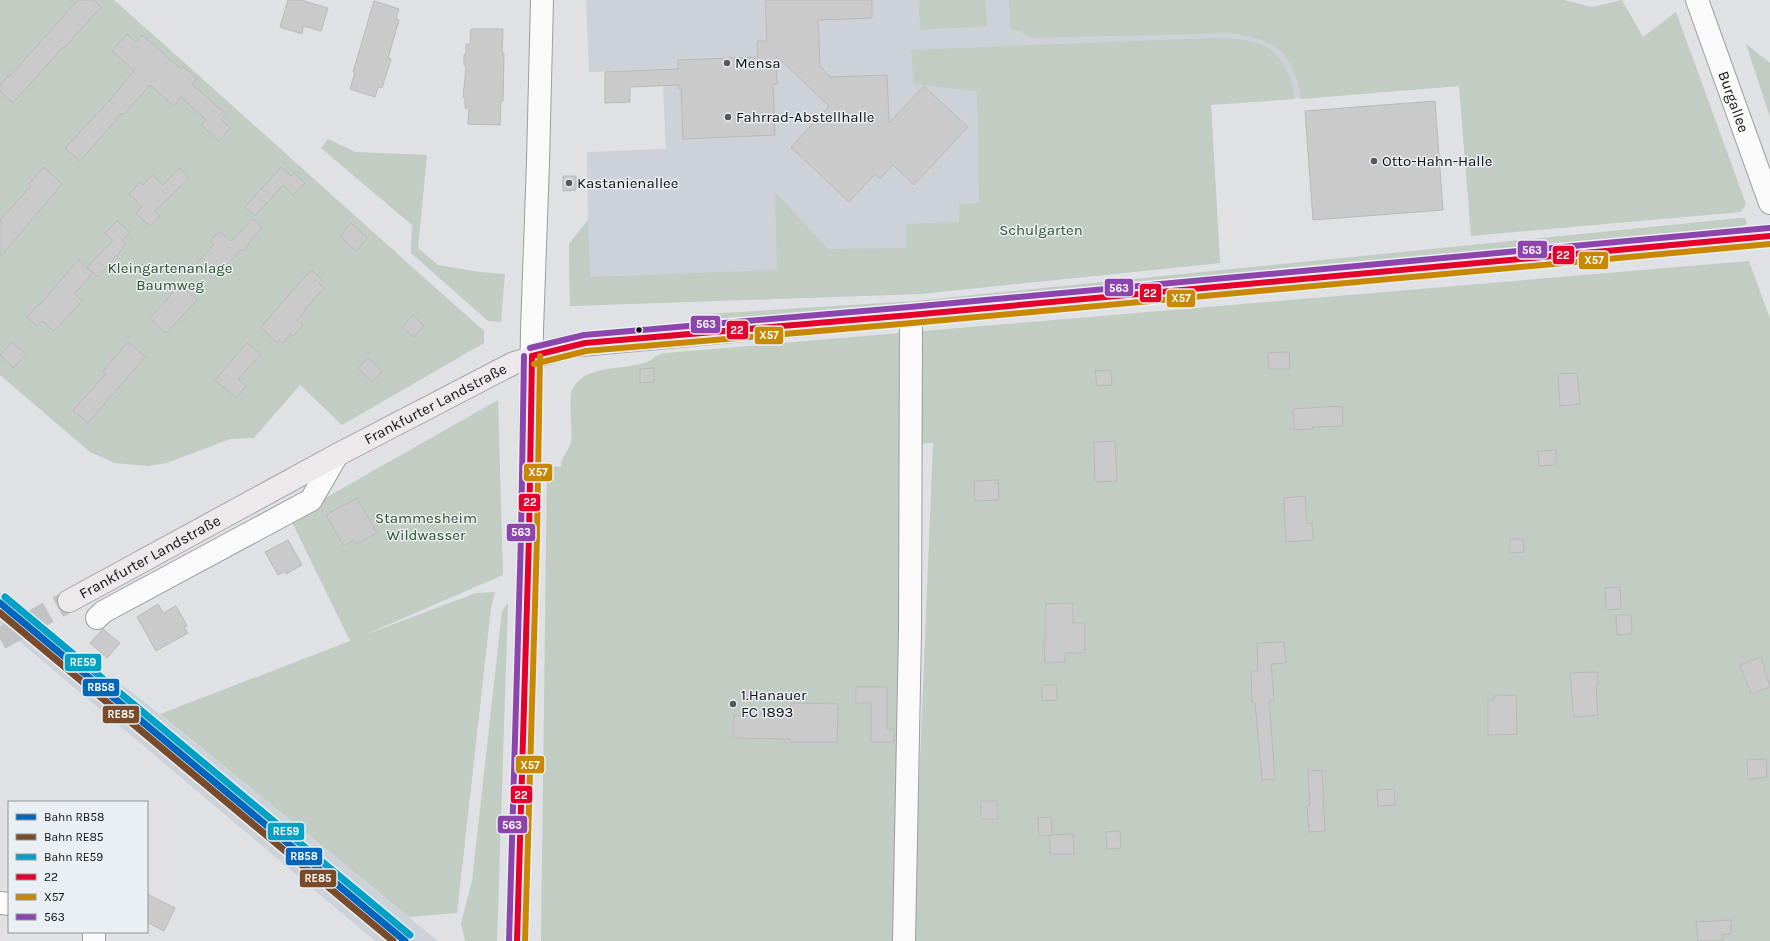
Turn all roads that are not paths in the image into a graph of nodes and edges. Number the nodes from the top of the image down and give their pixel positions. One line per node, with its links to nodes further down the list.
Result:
1 (542, 0): 6 (street)
2 (1697, 0): 3 (street, Burgallee)
3 (1770, 203)
4 (1770, 236): 5 (main road, Frankfurter Landstraße)
5 (911, 315): 6 (main road, Frankfurter Landstraße); 11 (street)
6 (532, 356): 7 (main road, Frankfurter Landstraße); 10 (street)
7 (337, 455): 8 (main road, Frankfurter Landstraße); 9 (street)
8 (69, 601)
9 (97, 618)
10 (518, 941)
11 (904, 941)

